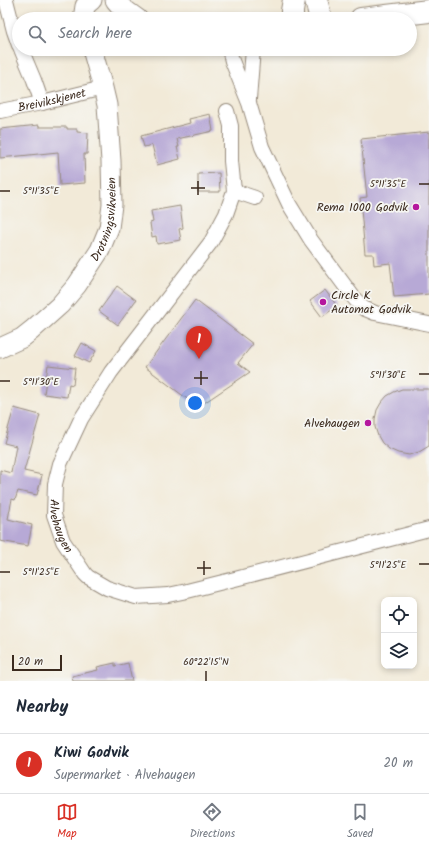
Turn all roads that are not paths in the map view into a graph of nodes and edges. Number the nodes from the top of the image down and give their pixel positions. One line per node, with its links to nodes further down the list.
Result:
1 (6, 0): 12 (street)
2 (92, 0): 7 (main road)
3 (115, 0): 8 (main road)
4 (294, 0): 9 (highway)
5 (316, 0): 10 (highway)
6 (429, 11): 11 (highway)
7 (84, 12)
8 (128, 12)
9 (292, 12)
10 (319, 12)
11 (417, 12)
12 (12, 23)
13 (24, 56): 18 (street)
14 (94, 56): 17 (main road, Drotningsvikveien)
15 (231, 56): 19 (street)
16 (252, 56): 19 (street)
17 (103, 88): 18 (street, Breivikskjenet); 25 (main road, Drotningsvikveien)
18 (42, 103): 21 (street, Breivikskjenet)
19 (249, 103): 24 (street)
20 (227, 110): 22 (street, Alvehaugen)
21 (0, 111)
22 (234, 191): 23 (street); 26 (street, Alvehaugen)
23 (255, 198)
24 (429, 324)
25 (0, 348)
26 (429, 529)

